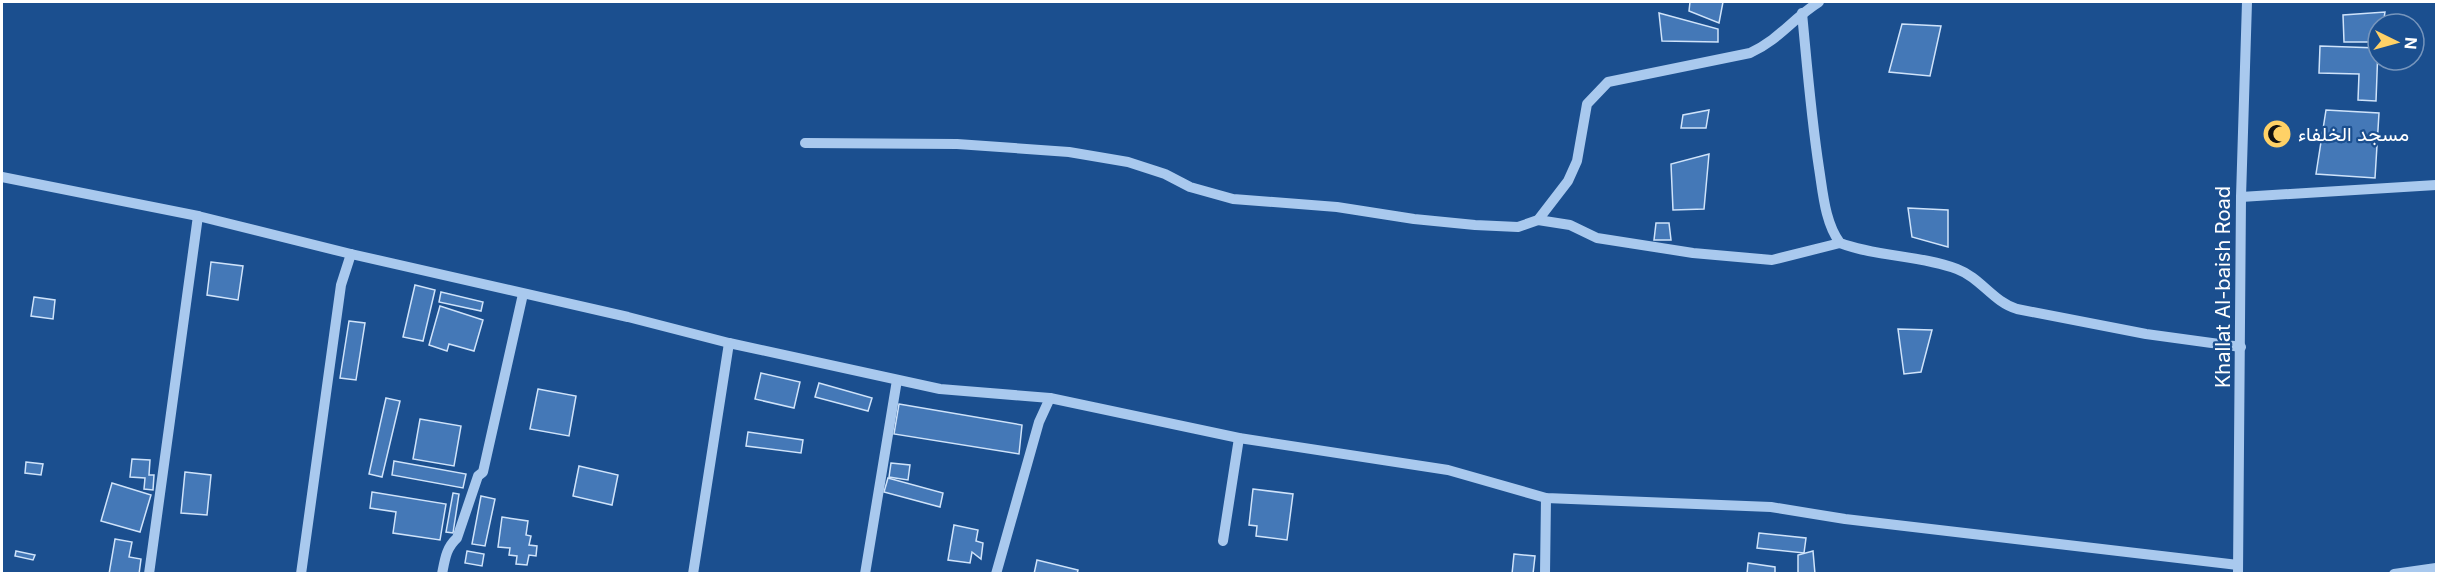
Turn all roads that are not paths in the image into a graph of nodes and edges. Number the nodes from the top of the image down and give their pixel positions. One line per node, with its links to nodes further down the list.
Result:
1 (1819, 2): 3 (street)
2 (2247, 2): 7 (street, Khallat Al-baish Road)
3 (1802, 13): 9 (street); 10 (street)
4 (805, 143): 9 (street)
5 (2, 177): 8 (street)
6 (2436, 185): 7 (street)
7 (2241, 196): 14 (street, Khallat Al-baish Road)
8 (198, 216): 11 (street); 22 (street)
9 (1538, 220): 10 (street)
10 (1840, 243): 14 (street)
11 (351, 254): 12 (street); 23 (street)
12 (523, 294): 13 (street); 24 (street)
13 (729, 343): 15 (street); 25 (street)
14 (2241, 347): 21 (street, Khallat Al-baish Road)
15 (897, 380): 16 (street); 26 (street)
16 (1050, 398): 17 (street); 27 (street)
17 (1239, 438): 18 (street); 19 (street)
18 (1546, 498): 21 (street); 28 (street)
19 (1223, 541)
20 (2436, 568): 29 (street)
21 (2238, 569)
22 (149, 573)
23 (301, 573)
24 (442, 573)
25 (693, 573)
26 (865, 573)
27 (996, 573)
28 (1545, 573)
29 (2394, 573)

